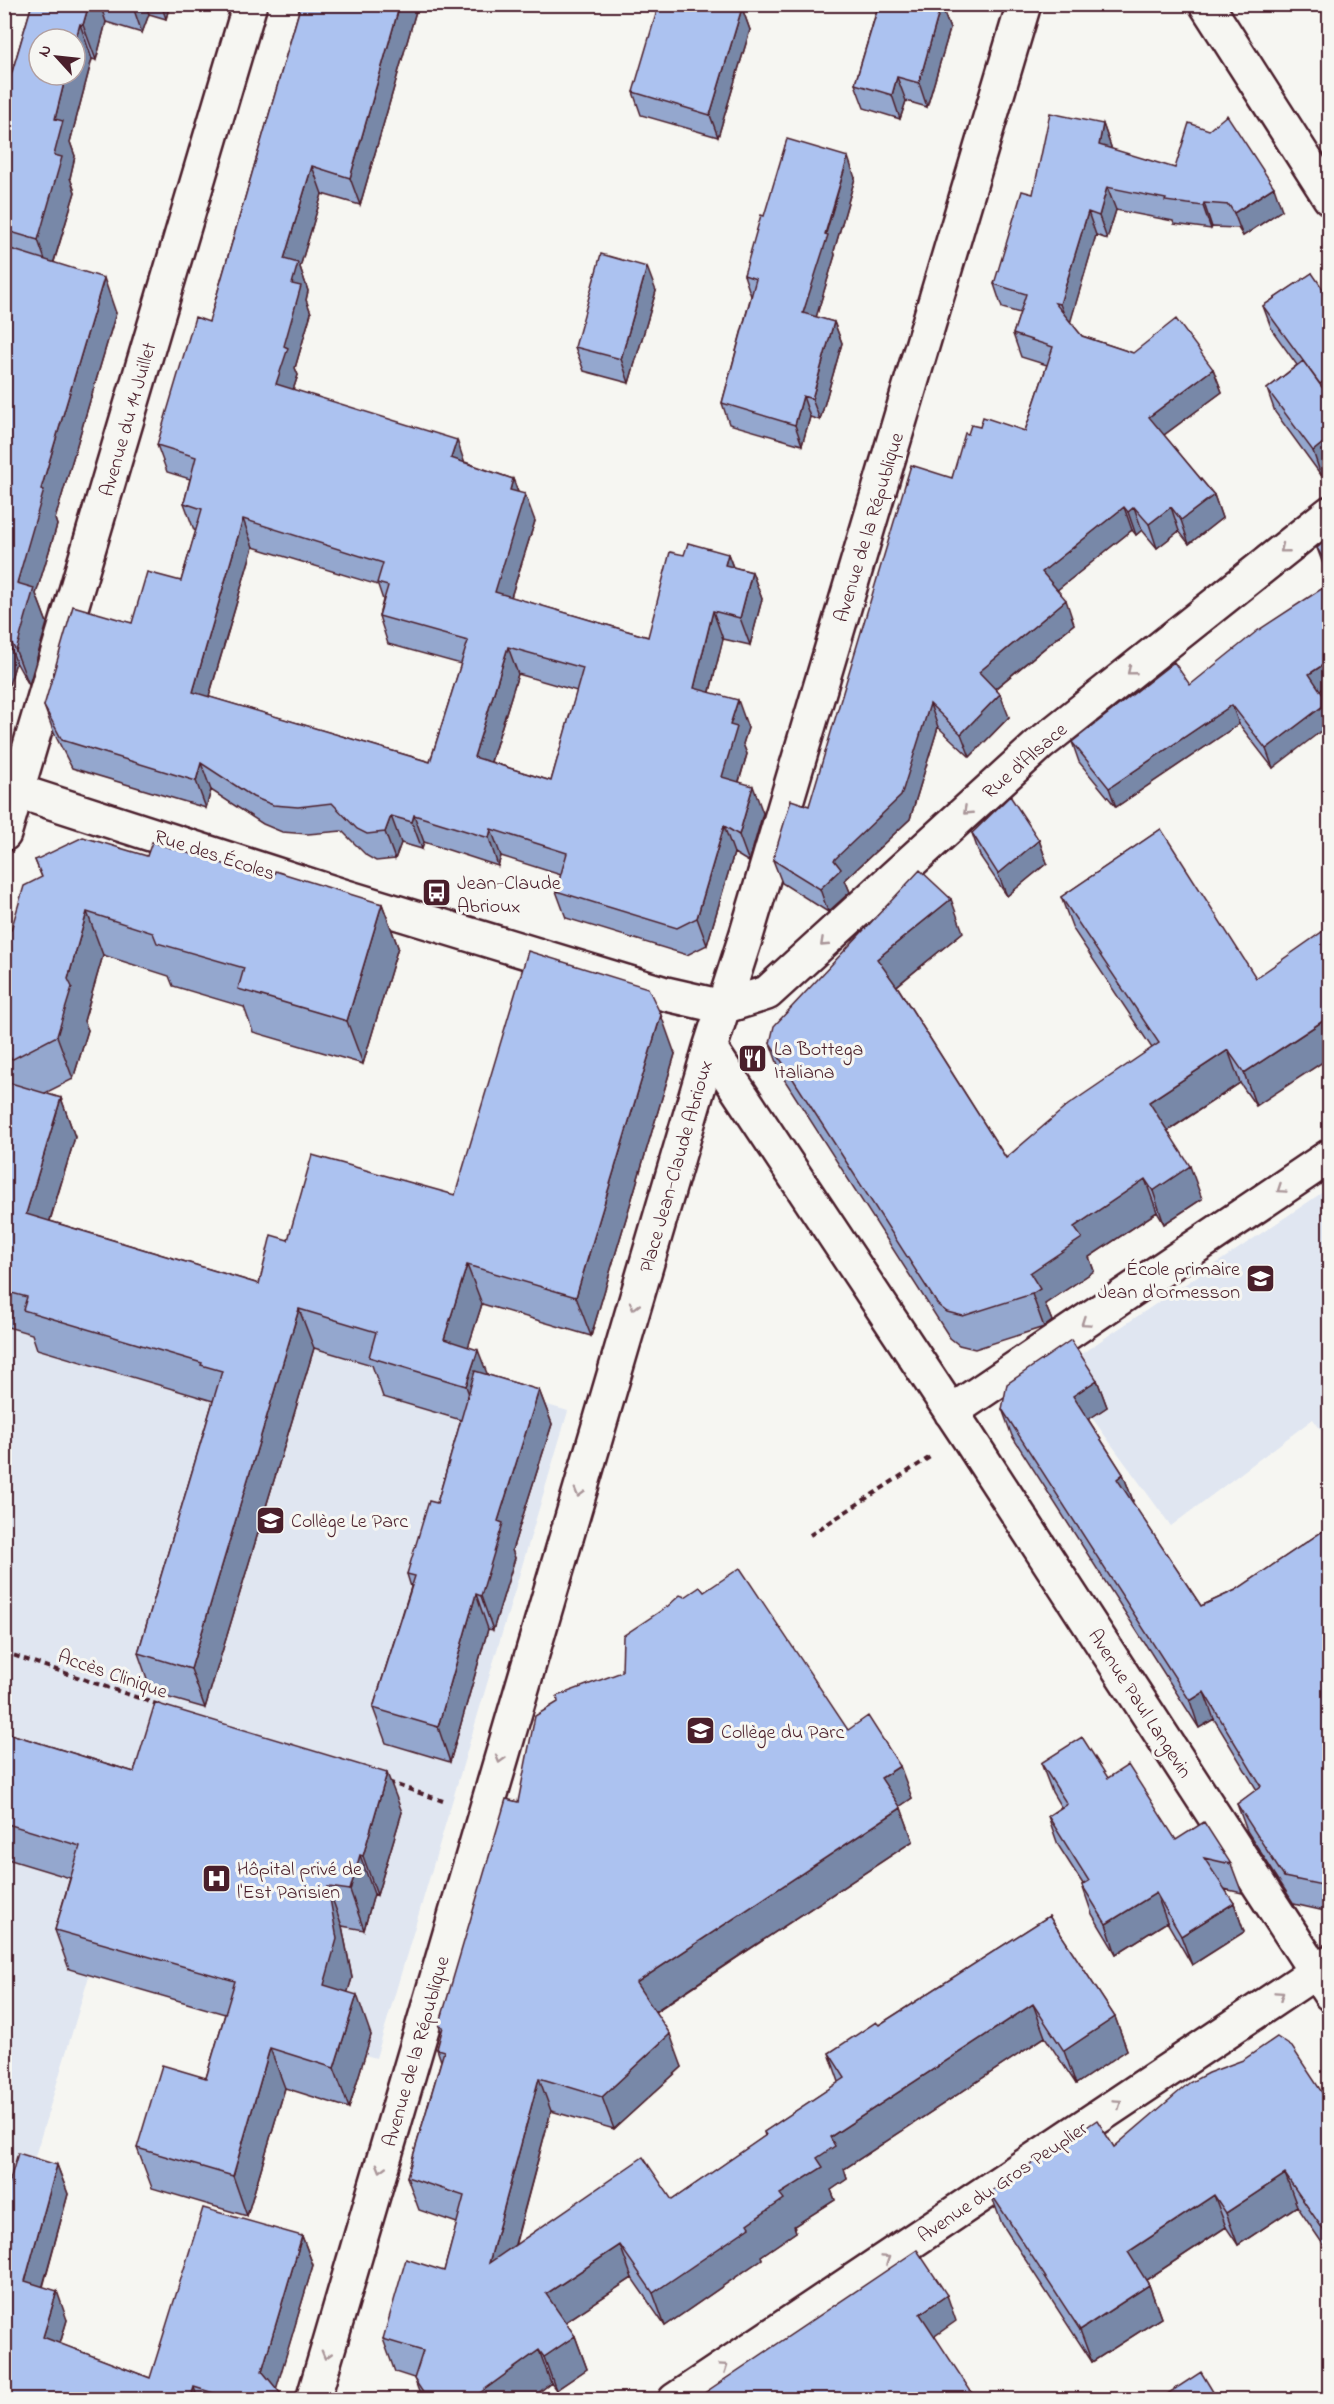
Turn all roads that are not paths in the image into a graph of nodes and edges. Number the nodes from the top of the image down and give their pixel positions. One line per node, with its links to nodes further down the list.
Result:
1 (250, 4): 6 (street, Avenue du 14 Juillet)
2 (1024, 4): 8 (street, Avenue de la République)
3 (1206, 4): 4 (street)
4 (1329, 198)
5 (1329, 513): 8 (street, Rue d'Alsace, one-way to 8)
6 (18, 791): 7 (street, Avenue du 14 Juillet); 8 (street, Rue des Écoles)
7 (4, 834)
8 (723, 1008): 9 (street, Avenue de la République)
9 (710, 1048): 11 (street, Place Jean-Claude Abrioux); 12 (street, Place Jean-Claude Abrioux, one-way to 12)
10 (1329, 1156): 11 (street, one-way to 11)
11 (959, 1423): 13 (street, Avenue Paul Langevin)
12 (517, 1703): 14 (street, Avenue de la République, one-way to 14)
13 (1325, 1976): 15 (street, Avenue du Gros Peuplier, one-way to 13)
14 (313, 2400)
15 (675, 2400)

